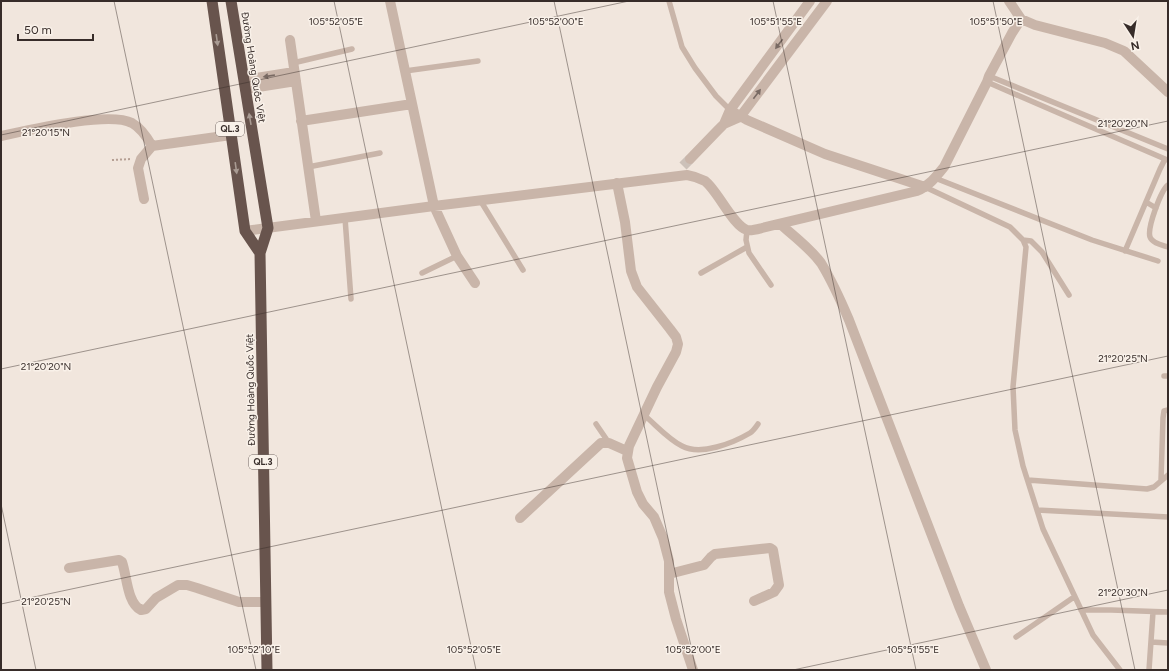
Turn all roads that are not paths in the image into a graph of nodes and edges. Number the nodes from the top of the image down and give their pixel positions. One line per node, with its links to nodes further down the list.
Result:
1 (212, 1): 23 (highway, QL.3, one-way to 23)
2 (231, 1): 3 (lane); 16 (highway, Đường Hoàng Quốc Việt / QL.3)
3 (234, 1)
4 (390, 1): 14 (street)
5 (669, 1): 19 (lane)
6 (810, 1): 19 (street, one-way to 19)
7 (827, 1): 20 (street, one-way to 7)
8 (1011, 2): 9 (street)
9 (1021, 19): 15 (street); 17 (street)
10 (290, 40): 13 (street)
11 (352, 49): 13 (lane)
12 (478, 61): 14 (lane)
13 (294, 72): 16 (street); 21 (street)
14 (405, 72): 18 (street)
15 (988, 79): 26 (lane); 28 (lane); 31 (street)
16 (244, 85): 43 (highway, Đường Hoàng Quốc Việt / QL.3, one-way to 16)
17 (1168, 92)
18 (412, 104): 21 (street); 38 (street)
19 (730, 110): 20 (street); 22 (street)
20 (740, 117): 22 (street); 34 (street)
21 (301, 121): 29 (street)
22 (721, 127): 30 (street)
23 (231, 135): 25 (street); 45 (highway, QL.3, one-way to 45)
24 (1, 136): 25 (street)
25 (152, 146): 35 (street)
26 (1168, 150)
27 (380, 153): 29 (lane)
28 (1166, 160): 37 (lane)
29 (308, 167): 41 (street)
30 (676, 176): 32 (street); 44 (street)
31 (935, 178): 34 (street); 49 (lane)
32 (617, 183): 36 (street); 61 (street)
33 (1168, 185): 39 (lane)
34 (925, 187): 42 (street); 46 (lane)
35 (144, 199)
36 (480, 200): 38 (street); 53 (lane)
37 (1146, 202): 39 (lane); 49 (lane)
38 (434, 206): 40 (street); 51 (street)
39 (1156, 208): 48 (lane)
40 (345, 218): 41 (street); 59 (lane)
41 (316, 222): 43 (street)
42 (780, 224): 44 (street); 85 (street)
43 (268, 228): 45 (street); 50 (highway, Đường Hoàng Quốc Việt / QL.3)
44 (748, 230): 47 (lane)
45 (245, 231): 50 (highway, QL.3)
46 (1022, 240): 58 (lane); 67 (lane)
47 (747, 247): 55 (lane); 57 (lane)
48 (1168, 247)
49 (1125, 251): 52 (lane)
50 (260, 254): 76 (highway, Đường Hoàng Quốc Việt / QL.3)
51 (457, 256): 54 (lane); 56 (street)
52 (1158, 261)
53 (523, 270)
54 (422, 273)
55 (701, 273)
56 (474, 282)
57 (772, 285)
58 (1069, 295)
59 (352, 298)
60 (1168, 410): 68 (lane)
61 (644, 415): 63 (lane); 65 (street)
62 (596, 424): 64 (lane)
63 (758, 424)
64 (609, 443): 65 (street); 70 (street)
65 (627, 451): 73 (street)
66 (1168, 475): 68 (lane)
67 (1028, 480): 68 (lane); 69 (lane)
68 (1161, 480)
69 (1036, 510): 71 (lane); 74 (lane)
70 (520, 518)
71 (1168, 518)
72 (69, 568): 76 (street)
73 (669, 574): 75 (street); 84 (street)
74 (1074, 597): 77 (lane); 80 (lane)
75 (754, 601)
76 (265, 602): 83 (highway, Đường Hoàng Quốc Việt / QL.3)
77 (1081, 610): 78 (lane); 86 (lane)
78 (1153, 612): 79 (lane); 81 (lane)
79 (1168, 612)
80 (1016, 637)
81 (1151, 642): 82 (lane); 87 (lane)
82 (1168, 643)
83 (266, 670)
84 (693, 670)
85 (986, 670)
86 (1120, 670)
87 (1149, 670)

